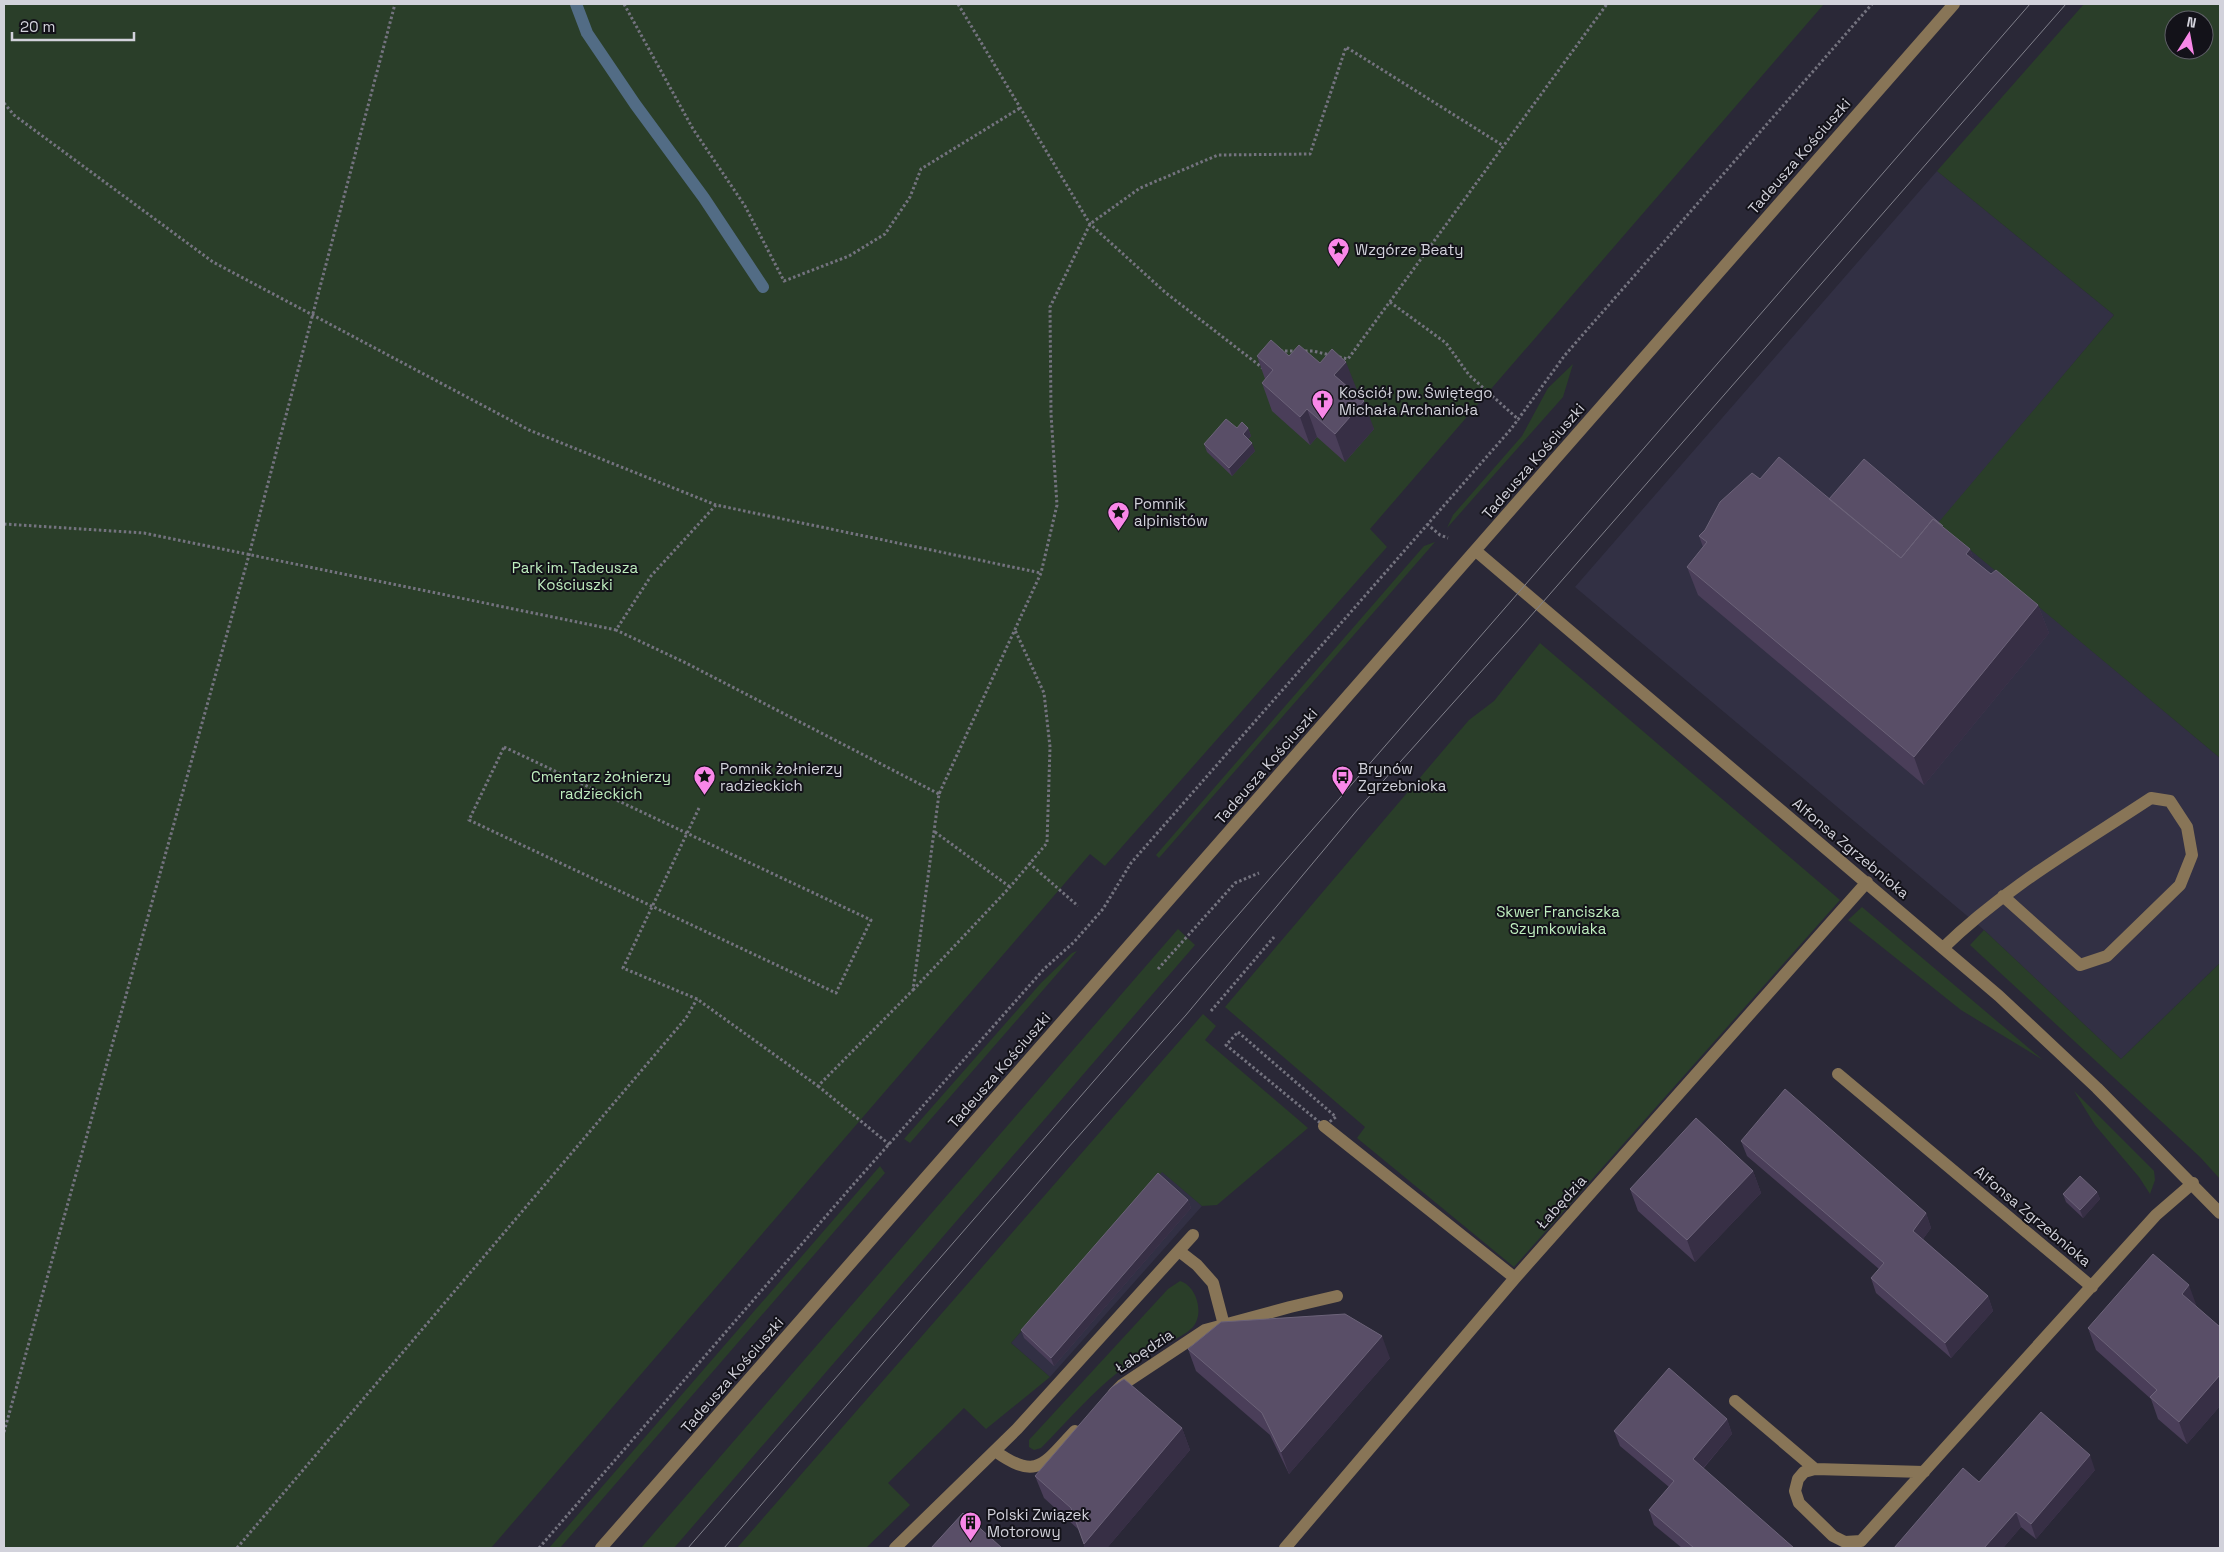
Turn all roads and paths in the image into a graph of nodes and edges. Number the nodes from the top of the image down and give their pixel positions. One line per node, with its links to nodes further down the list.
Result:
1 (395, 4): 12 (path)
2 (624, 4): 8 (path)
3 (958, 4): 8 (path)
4 (1607, 4): 9 (path)
5 (1872, 4): 17 (path)
6 (1954, 4): 20 (street, Tadeusza Kościuszki)
7 (4, 103): 12 (path)
8 (1020, 108): 10 (path)
9 (1502, 146): 10 (path); 11 (path)
10 (1090, 224): 15 (path); 22 (path)
11 (1390, 302): 13 (path); 17 (path)
12 (312, 314): 18 (path); 21 (path)
13 (1273, 354)
14 (1265, 359): 15 (path)
15 (1256, 363): 16 (path)
16 (1268, 373)
17 (1518, 420): 46 (path)
18 (716, 505): 22 (path); 24 (path)
19 (4, 524): 21 (path)
20 (1476, 551): 31 (street, Alfonsa Zgrzebnioka); 64 (street, Tadeusza Kościuszki)
21 (249, 555): 24 (path); 58 (path)
22 (1041, 573): 23 (path)
23 (1015, 629): 25 (path); 29 (path)
24 (616, 630): 25 (path)
25 (939, 794): 27 (path)
26 (699, 808): 28 (path)
27 (934, 832): 32 (path); 39 (path)
28 (687, 834): 34 (path); 34 (path); 34 (path)
29 (1029, 863): 32 (path); 35 (path)
30 (1259, 873): 38 (path)
31 (1866, 882): 37 (street, Alfonsa Zgrzebnioka); 51 (street, Łabędzia)
32 (1010, 887): 39 (path)
33 (2003, 896): 33 (street); 37 (street)
34 (652, 906): 40 (path)
35 (1078, 906)
36 (1274, 937): 41 (path)
37 (1943, 948): 47 (street, Alfonsa Zgrzebnioka)
38 (1158, 969)
39 (913, 990): 43 (path)
40 (697, 999): 43 (path); 62 (path)
41 (1211, 1011)
42 (1838, 1074): 52 (street, Alfonsa Zgrzebnioka)
43 (818, 1086): 46 (path)
44 (1336, 1117): 45 (path)
45 (1324, 1126): 51 (street)
46 (890, 1145): 63 (path)
47 (2193, 1183): 48 (street, Alfonsa Zgrzebnioka); 52 (street, Alfonsa Zgrzebnioka)
48 (2220, 1212)
49 (1193, 1235): 50 (street)
50 (1179, 1251): 54 (street); 59 (street)
51 (1515, 1278): 66 (street, Łabędzia)
52 (2092, 1287): 61 (street, Alfonsa Zgrzebnioka)
53 (1337, 1296): 54 (street, Łabędzia)
54 (1224, 1325): 56 (street, Łabędzia)
55 (1735, 1401): 60 (street)
56 (1102, 1405)
57 (1082, 1425): 59 (street)
58 (4, 1432)
59 (994, 1451): 65 (street)
60 (1815, 1469): 61 (street); 61 (street, Alfonsa Zgrzebnioka)
61 (1924, 1472)
62 (237, 1548)
63 (539, 1548)
64 (601, 1548)
65 (895, 1548)
66 (1284, 1548)

